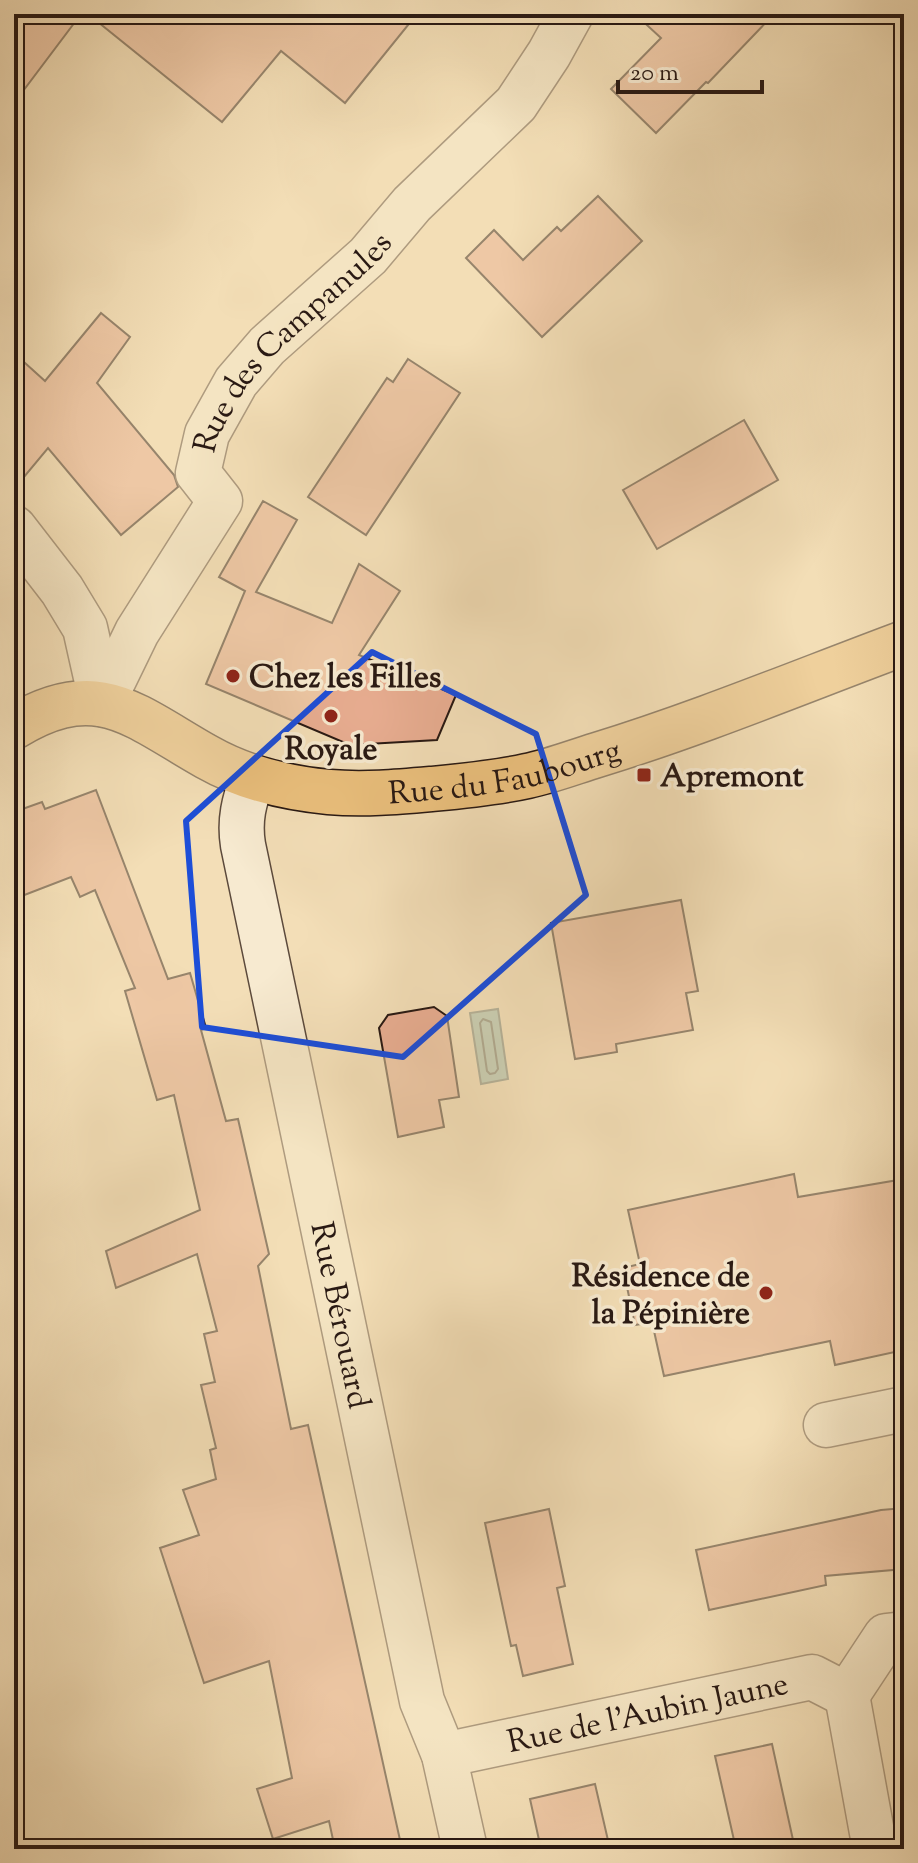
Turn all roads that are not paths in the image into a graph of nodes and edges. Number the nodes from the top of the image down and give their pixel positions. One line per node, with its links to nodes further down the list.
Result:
1 (571, 14): 4 (street, Rue des Campanules)
2 (14, 528): 4 (street)
3 (904, 643): 6 (main road, Rue du Faubourg)
4 (102, 704): 5 (main road); 6 (main road, Rue du Faubourg)
5 (14, 727)
6 (253, 777): 11 (street, Rue Bérouard)
7 (904, 1409): 8 (street)
8 (826, 1425)
9 (904, 1634): 10 (street)
10 (847, 1695): 11 (street, Rue de l'Aubin Jaune); 13 (street)
11 (444, 1755): 12 (street, Rue Bérouard)
12 (465, 1849)
13 (875, 1849)

